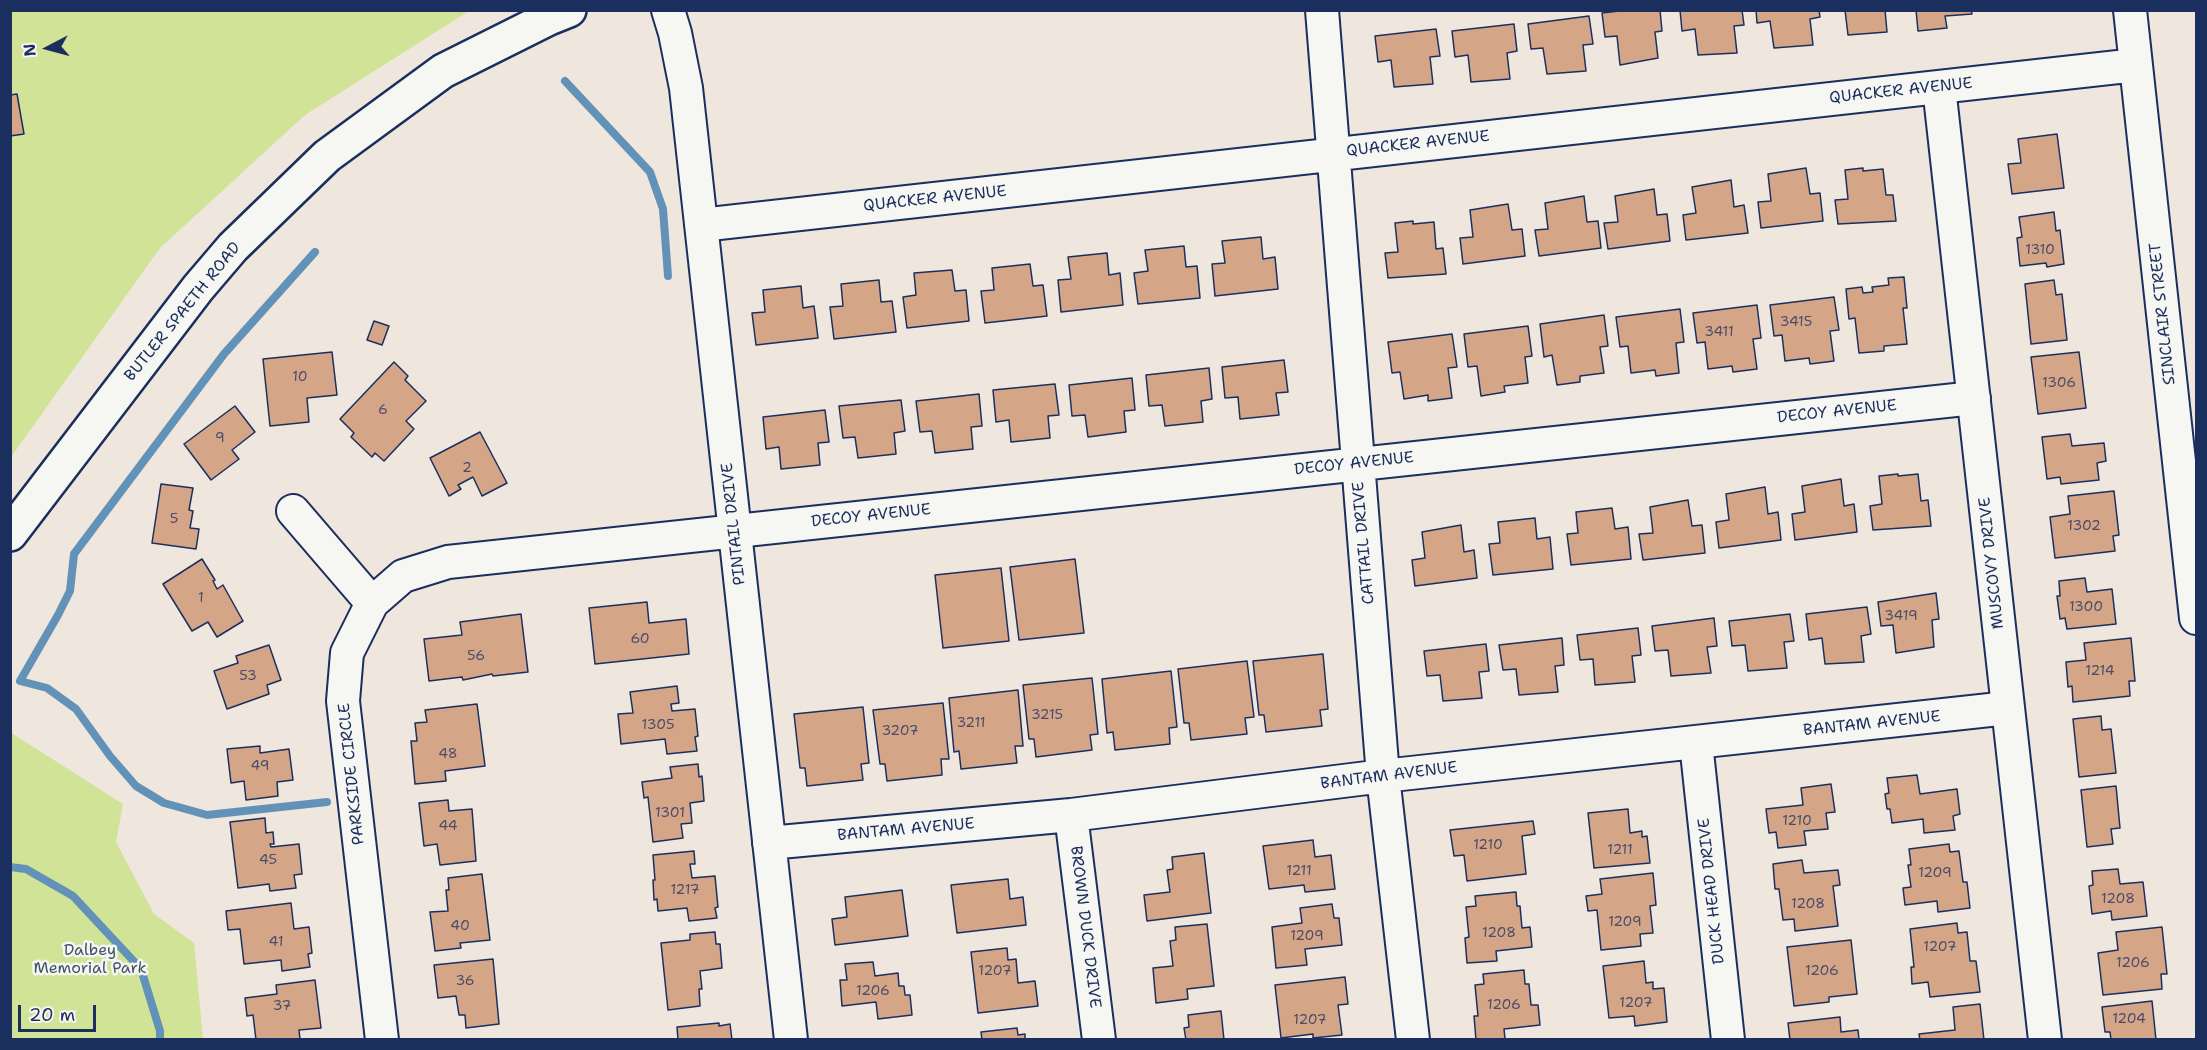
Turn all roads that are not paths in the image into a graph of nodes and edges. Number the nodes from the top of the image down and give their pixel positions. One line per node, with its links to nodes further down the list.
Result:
1 (569, 10): 13 (main road, BUTLER SPAETH ROAD)
2 (668, 10): 8 (street, PINTAIL DRIVE)
3 (1322, 10): 7 (street, CATTAIL DRIVE)
4 (2130, 10): 5 (street, SINCLAIR STREET)
5 (2136, 65): 6 (street, QUACKER AVENUE); 15 (street, SINCLAIR STREET)
6 (1939, 87): 7 (street, QUACKER AVENUE); 9 (street, MUSCOVY DRIVE)
7 (1332, 154): 8 (street, QUACKER AVENUE); 10 (street, CATTAIL DRIVE)
8 (701, 225): 12 (street, PINTAIL DRIVE)
9 (1974, 398): 10 (street, DECOY AVENUE); 16 (street, MUSCOVY DRIVE)
10 (1357, 464): 12 (street, DECOY AVENUE); 18 (street, CATTAIL DRIVE)
11 (292, 511): 14 (street)
12 (735, 531): 14 (street, PARKSIDE CIRCLE); 20 (street, PINTAIL DRIVE)
13 (10, 534)
14 (372, 603): 21 (street, PARKSIDE CIRCLE)
15 (2196, 618)
16 (2008, 708): 17 (street, BANTAM AVENUE); 26 (street, MUSCOVY DRIVE)
17 (1696, 743): 18 (street, BANTAM AVENUE); 25 (street, DUCK HEAD DRIVE)
18 (1383, 776): 19 (street, BANTAM AVENUE); 24 (street, CATTAIL DRIVE)
19 (1071, 815): 20 (street, BANTAM AVENUE); 23 (street, BROWN DUCK DRIVE)
20 (769, 843): 22 (street, PINTAIL DRIVE)
21 (382, 1040)
22 (791, 1040)
23 (1099, 1040)
24 (1413, 1040)
25 (1728, 1040)
26 (2045, 1040)

